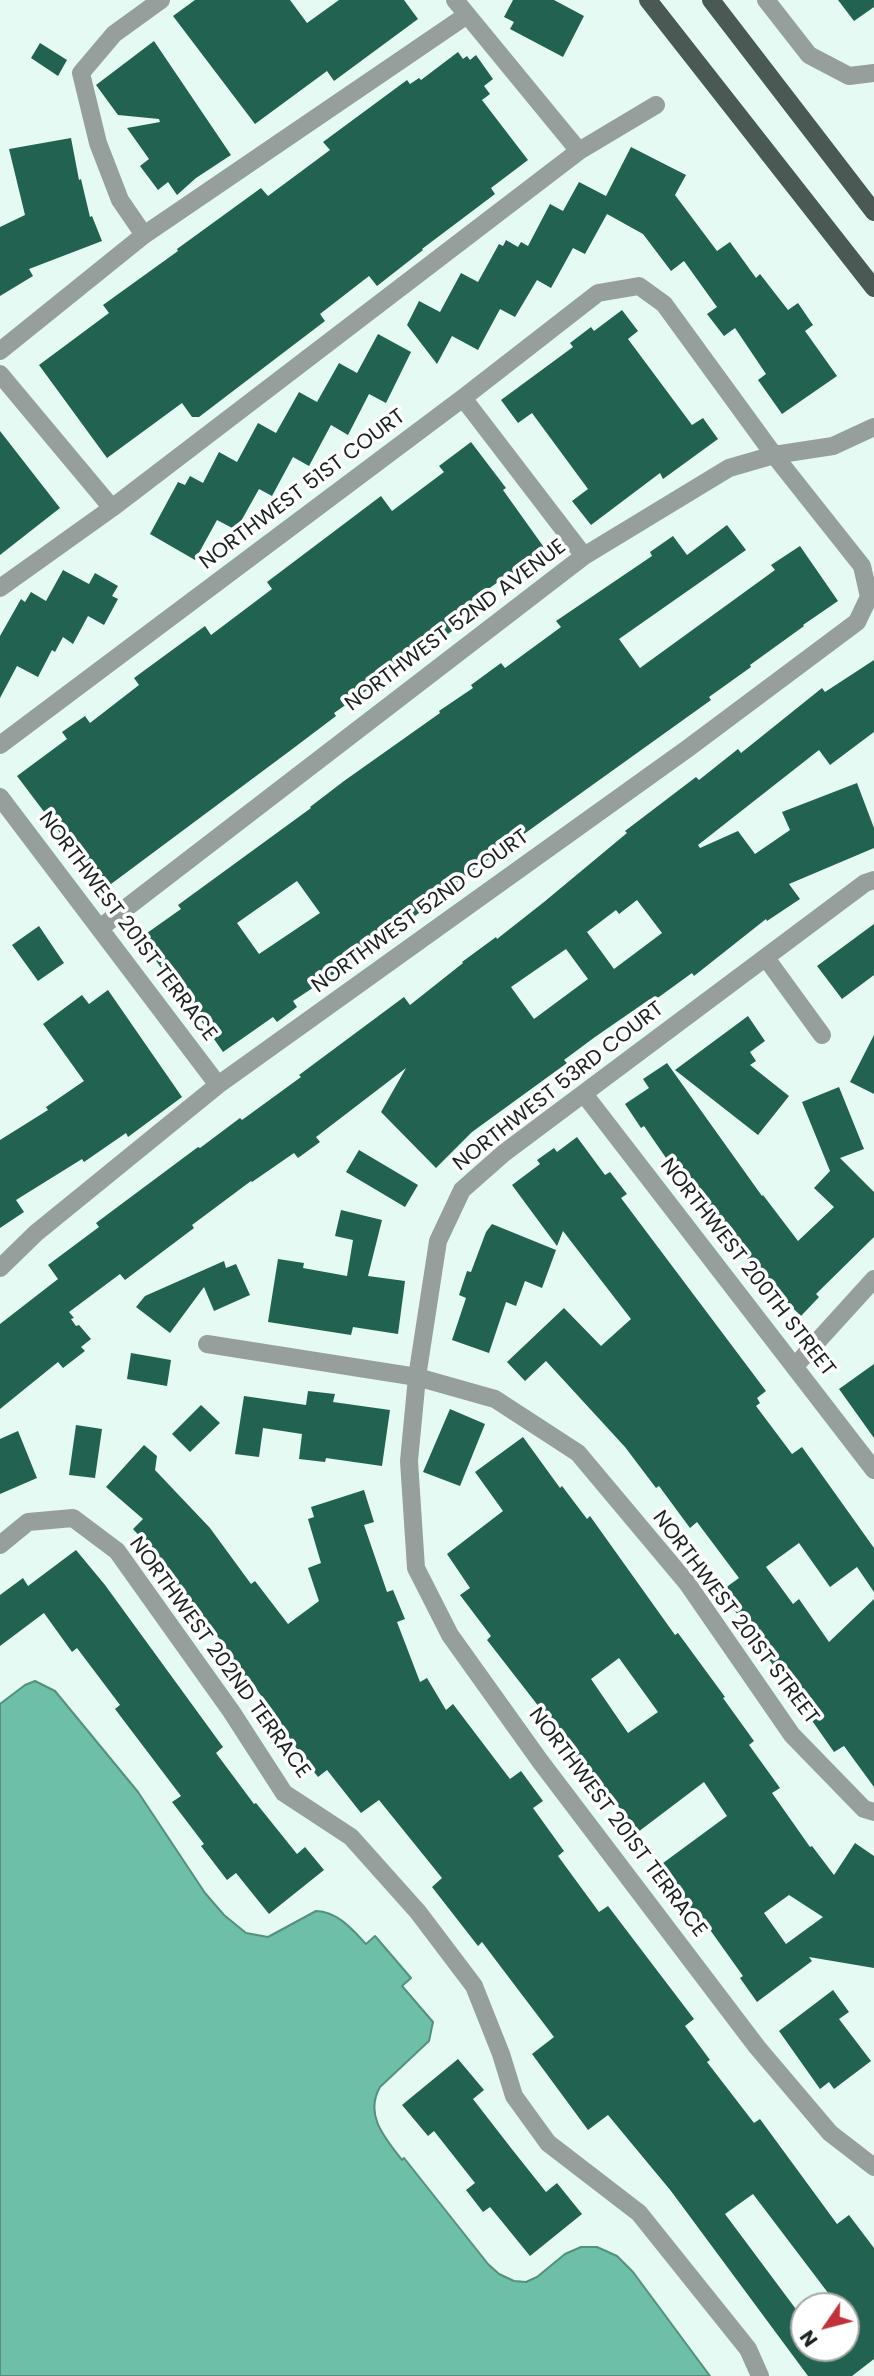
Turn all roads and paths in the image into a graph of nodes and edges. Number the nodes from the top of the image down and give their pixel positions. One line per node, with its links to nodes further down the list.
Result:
1 (160, 0): 11 (street)
2 (456, 0): 6 (street)
3 (648, 0): 12 (main road)
4 (711, 0): 10 (main road)
5 (766, 0): 7 (street)
6 (467, 15): 9 (street); 11 (street)
7 (874, 73)
8 (656, 105): 9 (street)
9 (579, 151): 18 (street)
10 (874, 212)
11 (144, 235): 13 (street)
12 (874, 288)
13 (0, 351)
14 (0, 374): 18 (street)
15 (463, 398): 17 (street, NORTHWEST 51ST COURT); 19 (street); 21 (street, NORTHWEST 51ST COURT)
16 (874, 427): 17 (street, NORTHWEST 52ND AVENUE)
17 (774, 455): 19 (street, NORTHWEST 52ND AVENUE); 27 (street, NORTHWEST 52ND COURT)
18 (112, 508): 20 (street)
19 (584, 556): 24 (street, NORTHWEST 52ND AVENUE)
20 (0, 588)
21 (0, 745)
22 (0, 797): 24 (street, NORTHWEST 201ST TERRACE)
23 (874, 880): 25 (street, NORTHWEST 53RD COURT)
24 (100, 928): 27 (street, NORTHWEST 201ST TERRACE)
25 (766, 958): 26 (street); 28 (street, NORTHWEST 53RD COURT)
26 (822, 1035)
27 (218, 1085): 29 (street, NORTHWEST 52ND COURT)
28 (584, 1094): 32 (street, NORTHWEST 200TH STREET); 33 (street, NORTHWEST 53RD COURT)
29 (0, 1268)
30 (874, 1279): 32 (street)
31 (207, 1344): 33 (street, NORTHWEST 201ST STREET)
32 (795, 1366): 35 (street, NORTHWEST 200TH STREET)
33 (417, 1377): 34 (street, NORTHWEST 53RD COURT); 37 (street, NORTHWEST 201ST STREET)
34 (409, 1461): 38 (street, NORTHWEST 201ST TERRACE)
35 (874, 1470)
36 (0, 1545): 39 (street, NORTHWEST 202ND TERRACE)
37 (874, 1812)
38 (874, 2167)
39 (760, 2376)

